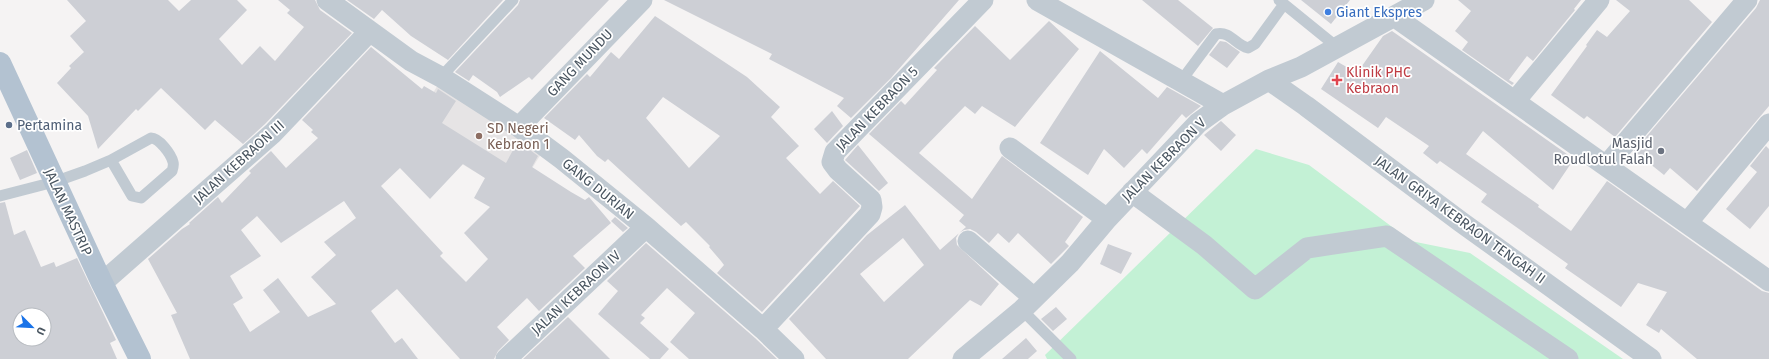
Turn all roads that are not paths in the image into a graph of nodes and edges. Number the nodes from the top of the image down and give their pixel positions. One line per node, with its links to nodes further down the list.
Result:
1 (327, 0): 11 (street, GANG DURIAN)
2 (513, 0): 14 (lane)
3 (642, 0): 20 (street, GANG MUNDU)
4 (983, 0): 34 (street, JALAN KEBRAON 5)
5 (1424, 0): 10 (street, JALAN KEBRAON V)
6 (1598, 0): 17 (street)
7 (1747, 0): 23 (street)
8 (1048, 2): 16 (street)
9 (1281, 2): 12 (lane); 16 (lane)
10 (1395, 17): 12 (street, JALAN KEBRAON V); 17 (street)
11 (369, 32): 14 (street, GANG DURIAN); 32 (street, JALAN KEBRAON III)
12 (1336, 48): 15 (street, JALAN KEBRAON V)
13 (2, 71): 24 (main road, JALAN MASTRIP)
14 (441, 77): 20 (street, GANG DURIAN)
15 (1269, 80): 18 (street, JALAN KEBRAON V); 41 (street, JALAN GRIYA KEBRAON TENGAH II)
16 (1181, 81): 18 (street)
17 (1515, 101): 23 (street)
18 (1223, 105): 25 (street, JALAN KEBRAON V)
19 (1769, 124): 28 (street)
20 (519, 127): 29 (street, GANG DURIAN)
21 (1010, 148): 27 (street)
22 (111, 160): 22 (lane); 24 (lane)
23 (1606, 166): 28 (street)
24 (54, 182): 26 (lane); 32 (main road, JALAN MASTRIP)
25 (1132, 192): 27 (street, JALAN KEBRAON V); 40 (street)
26 (0, 196)
27 (1107, 219): 33 (street, JALAN KEBRAON V)
28 (1687, 223): 31 (street)
29 (646, 227): 34 (street, GANG DURIAN); 36 (street, JALAN KEBRAON IV)
30 (968, 241): 33 (street)
31 (1767, 275)
32 (102, 283): 35 (main road, JALAN MASTRIP)
33 (1028, 304): 38 (street, JALAN KEBRAON V); 39 (lane)
34 (762, 329): 37 (street, GANG DURIAN)
35 (140, 359)
36 (506, 359)
37 (794, 359)
38 (963, 359)
39 (1071, 359)
40 (1568, 359)
41 (1651, 359)

